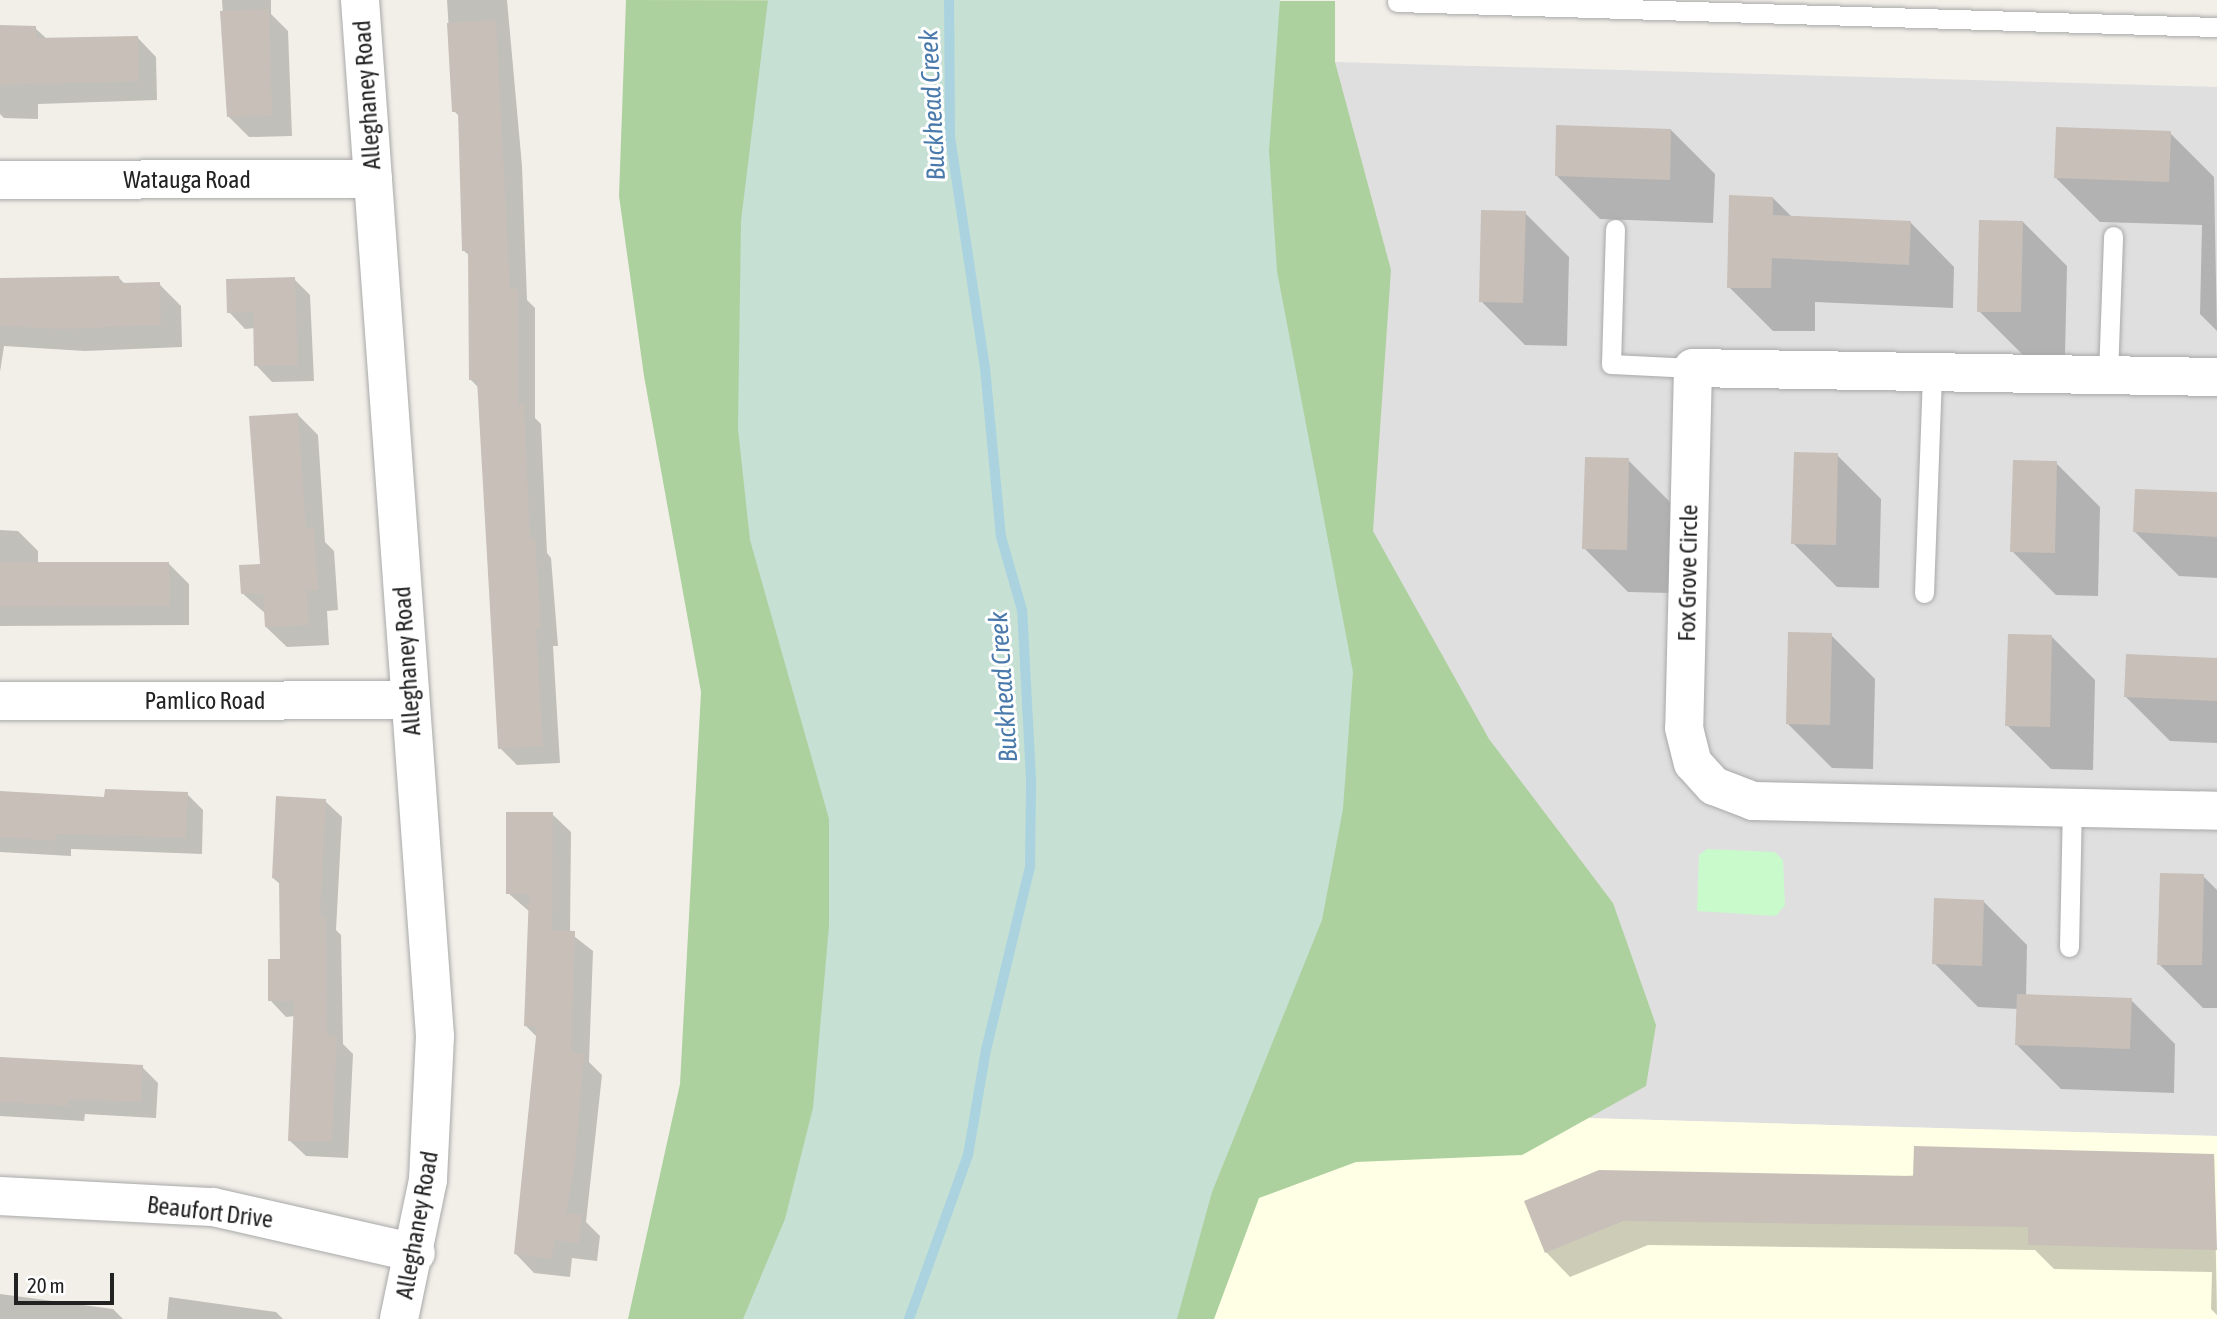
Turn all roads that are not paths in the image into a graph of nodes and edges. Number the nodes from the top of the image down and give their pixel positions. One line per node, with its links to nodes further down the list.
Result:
1 (360, 0): 4 (street, Alleghaney Road)
2 (1397, 2): 3 (lane)
3 (2217, 27)
4 (373, 179): 5 (street, Watauga Road); 13 (street, Alleghaney Road)
5 (0, 180)
6 (1615, 229): 8 (lane)
7 (2113, 236): 10 (lane)
8 (1693, 368): 9 (street); 15 (street, Fox Grove Circle)
9 (1932, 372): 10 (street); 12 (lane)
10 (2108, 375): 11 (street)
11 (2217, 377)
12 (1924, 593)
13 (409, 700): 14 (street, Pamlico Road); 19 (street, Alleghaney Road)
14 (0, 701)
15 (2072, 808): 16 (street, Fox Grove Circle); 17 (lane)
16 (2217, 811)
17 (2069, 947)
18 (0, 1196): 19 (street, Beaufort Drive)
19 (416, 1253): 20 (street, Alleghaney Road)
20 (399, 1319)

